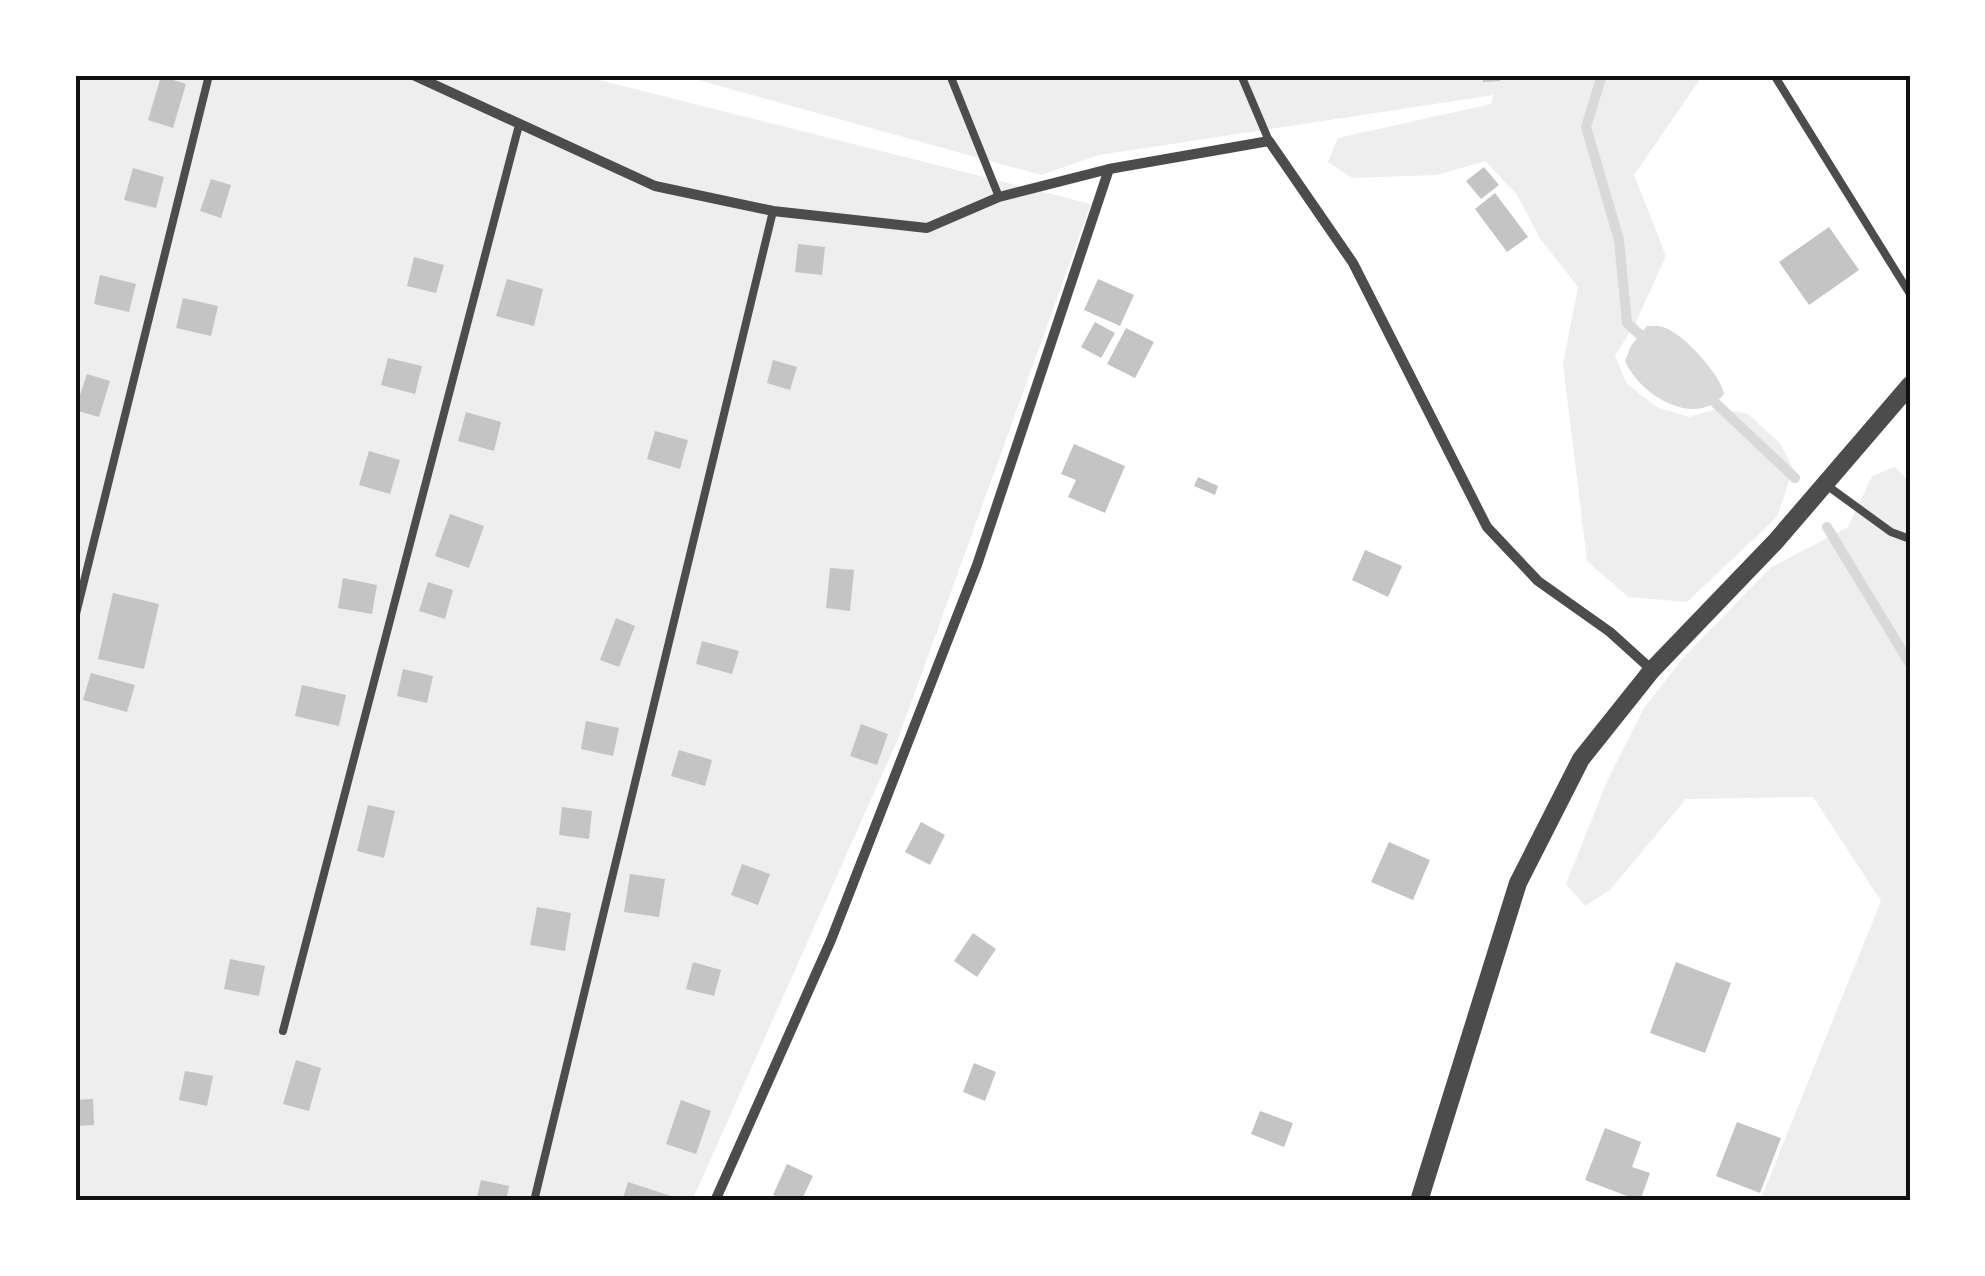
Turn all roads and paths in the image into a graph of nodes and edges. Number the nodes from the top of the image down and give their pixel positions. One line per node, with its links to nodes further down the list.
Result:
1 (209, 75): 15 (lane)
2 (412, 75): 6 (street)
3 (950, 75): 9 (lane)
4 (1241, 75): 7 (lane)
5 (1774, 75): 11 (lane)
6 (519, 124): 10 (street); 17 (lane)
7 (1268, 141): 8 (street); 16 (street)
8 (1108, 169): 9 (street); 19 (street)
9 (1000, 196): 10 (street)
10 (773, 211): 18 (lane)
11 (1910, 294)
12 (1910, 385): 13 (street)
13 (1825, 484): 14 (lane); 16 (street)
14 (1910, 538)
15 (75, 618)
16 (1652, 670): 22 (street)
17 (283, 1031)
18 (534, 1201)
19 (714, 1201)
20 (1357, 1201): 21 (lane)
21 (1406, 1201)
22 (1419, 1201)

